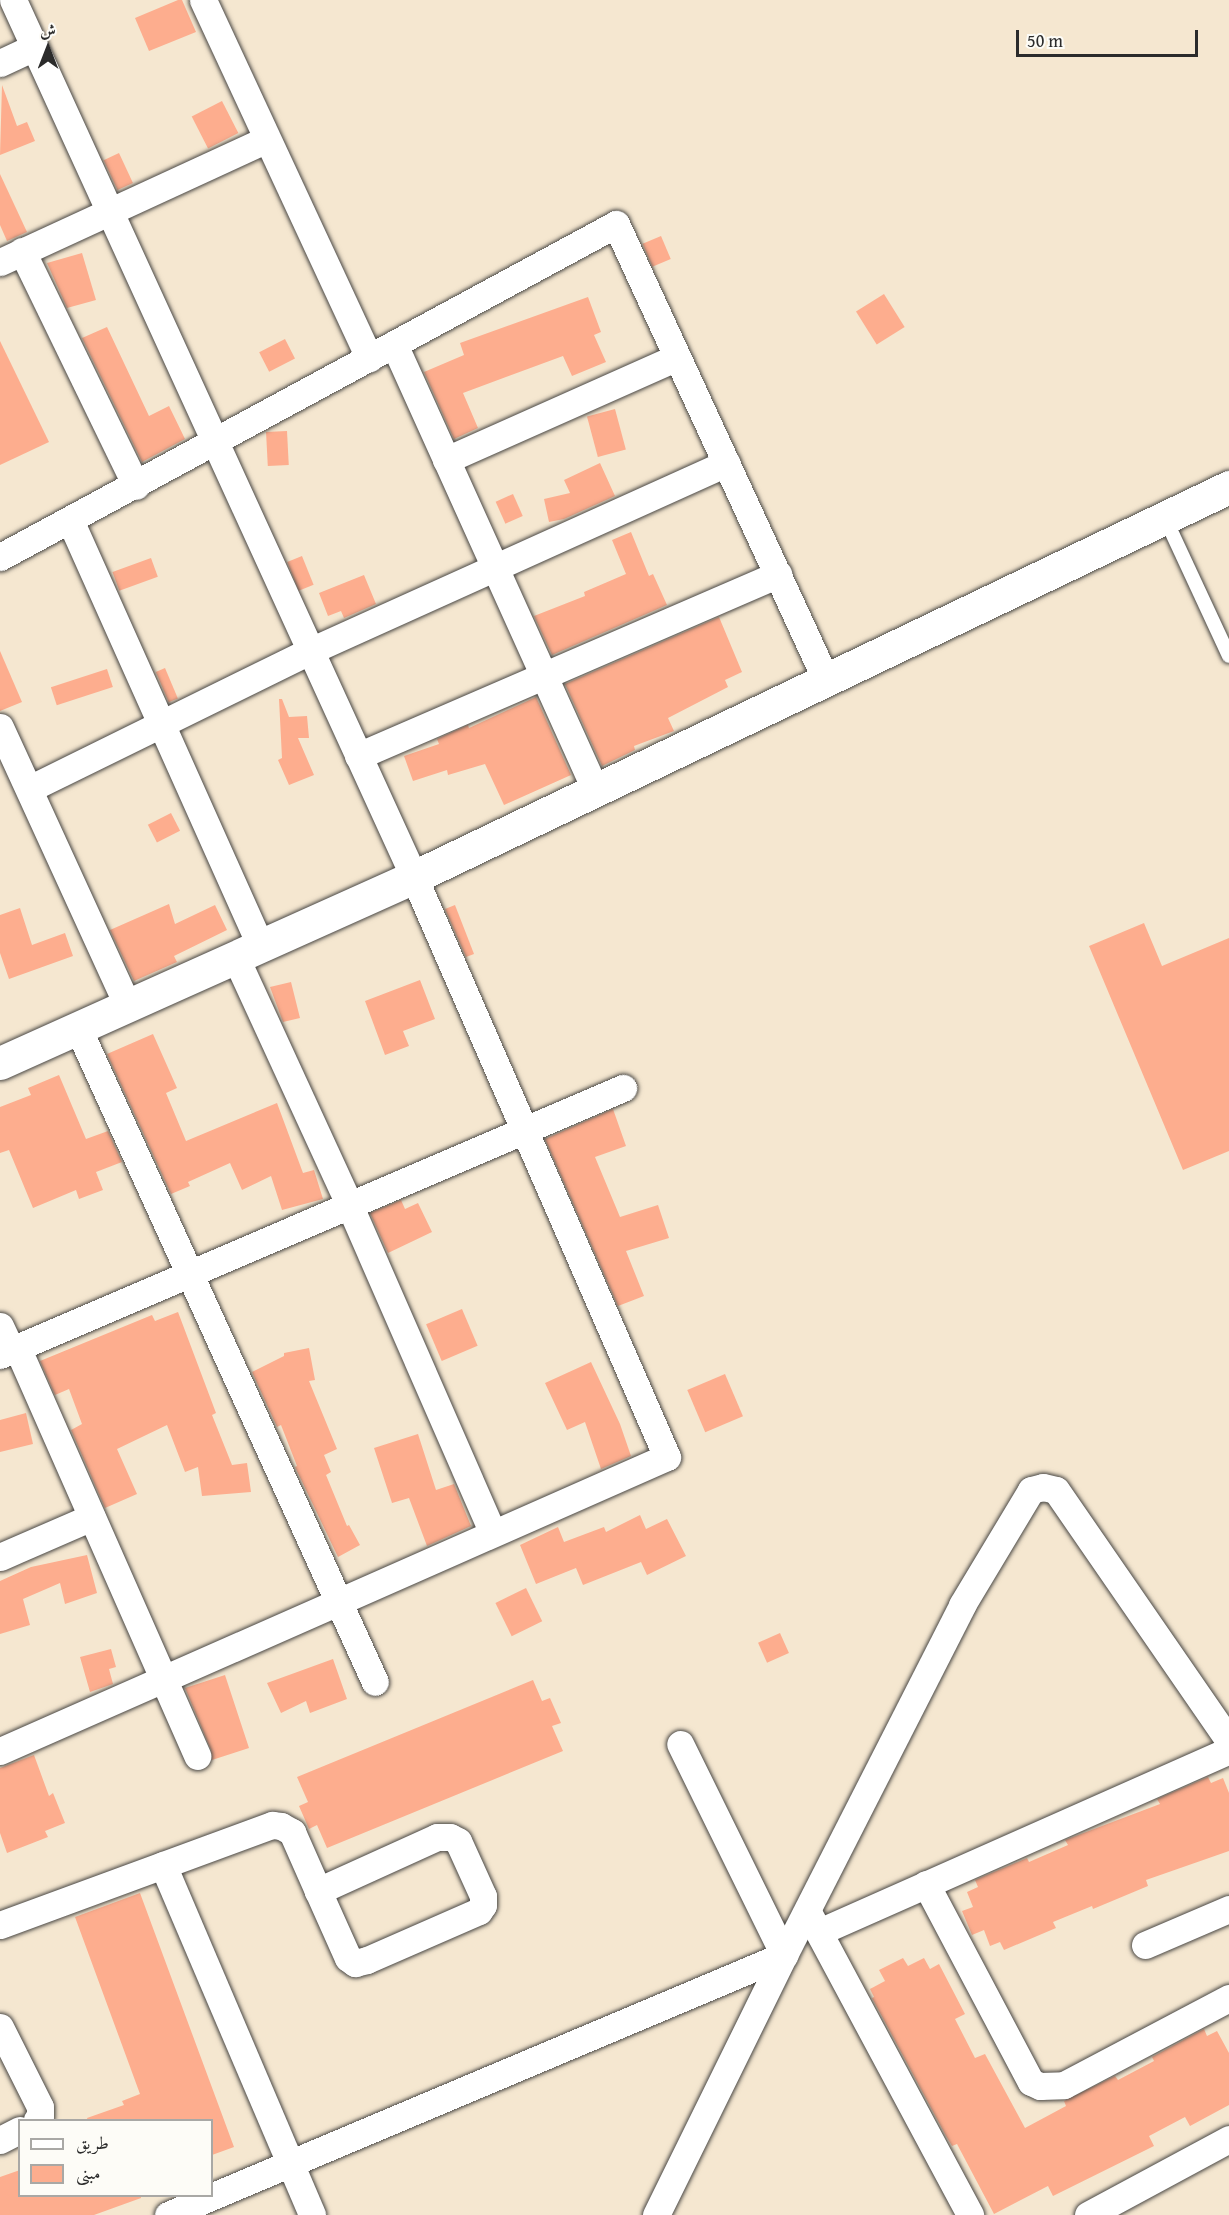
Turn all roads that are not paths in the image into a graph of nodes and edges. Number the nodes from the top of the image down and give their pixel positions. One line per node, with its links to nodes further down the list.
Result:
1 (13, 0): 3 (street)
2 (203, 0): 5 (street)
3 (34, 47): 4 (street); 6 (street)
4 (0, 63)
5 (265, 140): 6 (street); 10 (street)
6 (108, 210): 7 (street); 11 (street)
7 (11, 257): 14 (street)
8 (394, 344): 9 (street); 10 (street); 12 (street)
9 (677, 357): 12 (street); 13 (street)
10 (369, 358): 11 (street)
11 (214, 443): 14 (street); 21 (street)
12 (446, 460): 19 (street)
13 (726, 463): 19 (street); 20 (street)
14 (135, 486): 17 (street)
15 (1229, 487): 16 (main road)
16 (1165, 518): 22 (lane); 24 (main road)
17 (70, 520): 18 (street); 25 (street)
18 (0, 557)
19 (495, 568): 21 (street); 23 (street)
20 (778, 574): 23 (street); 24 (street)
21 (309, 651): 25 (street); 27 (street)
22 (1229, 656)
23 (544, 676): 27 (street); 29 (street)
24 (826, 680): 29 (main road)
25 (161, 723): 28 (street); 31 (street)
26 (0, 728): 28 (street)
27 (358, 756): 30 (street)
28 (29, 789): 32 (street)
29 (596, 791): 30 (main road)
30 (414, 877): 31 (main road); 36 (street)
31 (248, 951): 32 (main road); 37 (street)
32 (128, 1006): 33 (main road)
33 (78, 1028): 34 (main road); 38 (street)
34 (0, 1063)
35 (623, 1088): 36 (street)
36 (525, 1130): 37 (street); 42 (street)
37 (349, 1204): 38 (street); 42 (street)
38 (190, 1274): 40 (street); 44 (street)
39 (0, 1326): 40 (street)
40 (9, 1350): 41 (street)
41 (92, 1517): 43 (street); 45 (street)
42 (492, 1532): 44 (street)
43 (0, 1557)
44 (337, 1602): 45 (street); 46 (street)
45 (163, 1679): 50 (street); 51 (street)
46 (375, 1682)
47 (1229, 1741): 56 (street)
48 (680, 1744): 59 (street)
49 (1229, 1750): 53 (street)
50 (0, 1751)
51 (197, 1756)
52 (163, 1865): 54 (street); 57 (street); 66 (street)
53 (926, 1884): 56 (street); 60 (street)
54 (318, 1891): 54 (street)
55 (1229, 1909): 58 (street)
56 (813, 1921): 59 (street); 72 (street)
57 (0, 1924)
58 (1145, 1945)
59 (784, 1955): 66 (street); 71 (street)
60 (1229, 1998)
61 (0, 2027): 62 (street)
62 (38, 2119)
63 (18, 2131): 65 (street)
64 (1229, 2139): 73 (street)
65 (0, 2140)
66 (290, 2164): 67 (street); 70 (street)
67 (213, 2196)
68 (211, 2197): 69 (street)
69 (168, 2215)
70 (312, 2215)
71 (656, 2215)
72 (970, 2215)
73 (1089, 2215)

